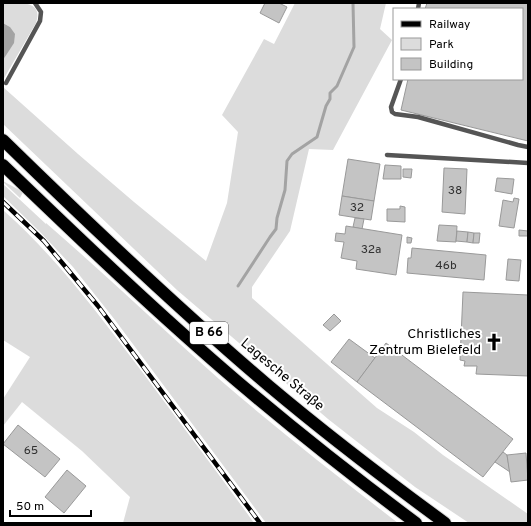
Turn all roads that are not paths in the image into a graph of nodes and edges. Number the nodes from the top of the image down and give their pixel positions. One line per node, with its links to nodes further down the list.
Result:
1 (35, 3): 3 (lane)
2 (401, 80): 5 (lane)
3 (6, 83)
4 (3, 140): 10 (highway, Lagesche Straße / B 66)
5 (528, 147)
6 (387, 155): 7 (lane)
7 (528, 163)
8 (3, 165): 9 (highway, B 66)
9 (416, 523)
10 (445, 523)

